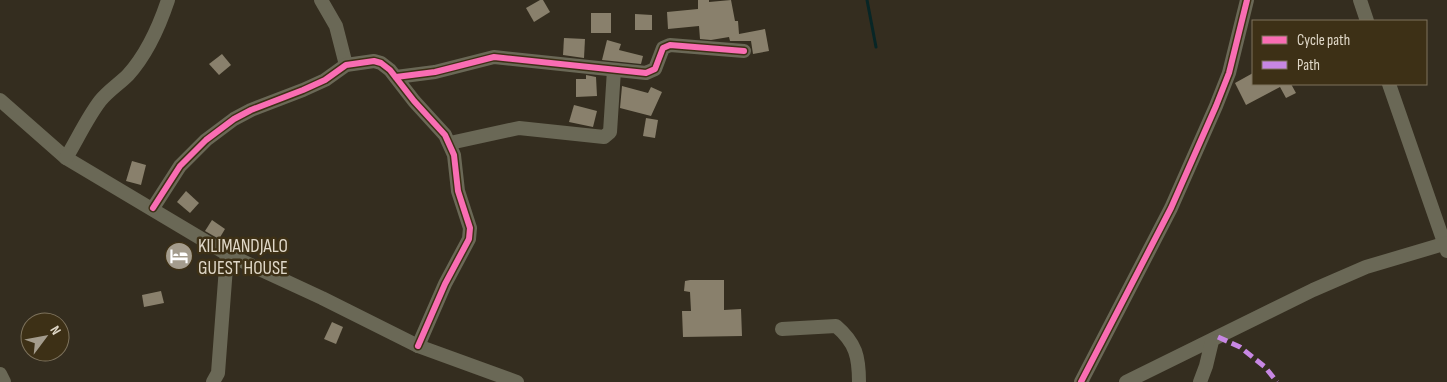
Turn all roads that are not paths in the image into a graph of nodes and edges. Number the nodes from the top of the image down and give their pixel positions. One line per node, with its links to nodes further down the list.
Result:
1 (168, 0): 13 (street)
2 (321, 0): 7 (street)
3 (1247, 0): 25 (street)
4 (1360, 0): 5 (street)
5 (1367, 20)
6 (744, 51): 8 (street)
7 (346, 65): 9 (street); 14 (street)
8 (614, 70): 9 (street); 12 (street)
9 (396, 77): 12 (street)
10 (1389, 85): 15 (street)
11 (0, 100): 13 (street)
12 (450, 143): 19 (street)
13 (66, 158): 14 (street)
14 (153, 208): 16 (street)
15 (1446, 246): 18 (street)
16 (227, 254): 19 (street); 22 (street)
17 (782, 329): 24 (street)
18 (1212, 340): 26 (street); 27 (street)
19 (418, 346): 23 (street)
20 (0, 374): 21 (street)
21 (4, 382)
22 (213, 382)
23 (517, 382)
24 (859, 382)
25 (1081, 382)
26 (1126, 382)
27 (1200, 382)

